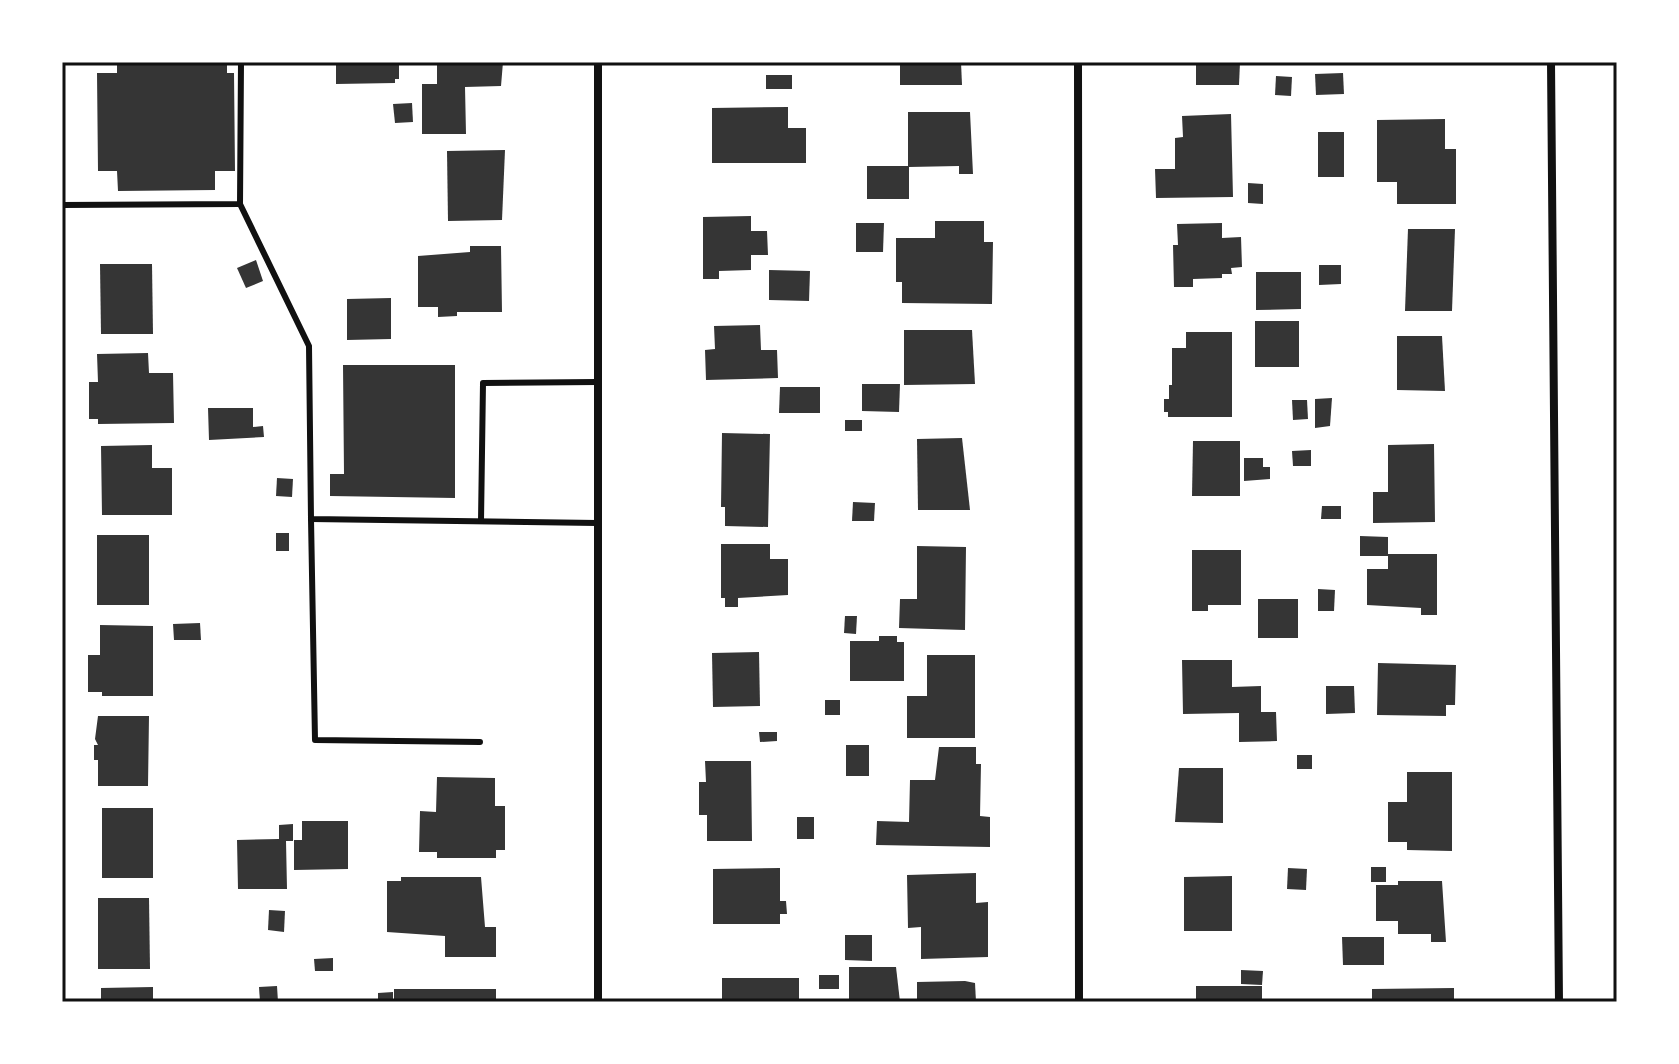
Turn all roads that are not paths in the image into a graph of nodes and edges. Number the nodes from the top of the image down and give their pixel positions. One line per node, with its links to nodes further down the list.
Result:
1 (241, 62): 5 (lane)
2 (598, 62): 7 (street)
3 (1078, 62): 13 (street)
4 (1551, 62): 14 (street)
5 (240, 204): 6 (lane); 8 (lane)
6 (62, 205)
7 (597, 382): 9 (lane); 10 (street)
8 (311, 519): 9 (lane); 11 (lane)
9 (481, 521): 10 (lane)
10 (597, 523): 12 (street)
11 (480, 742)
12 (598, 1002)
13 (1079, 1002)
14 (1559, 1002)

